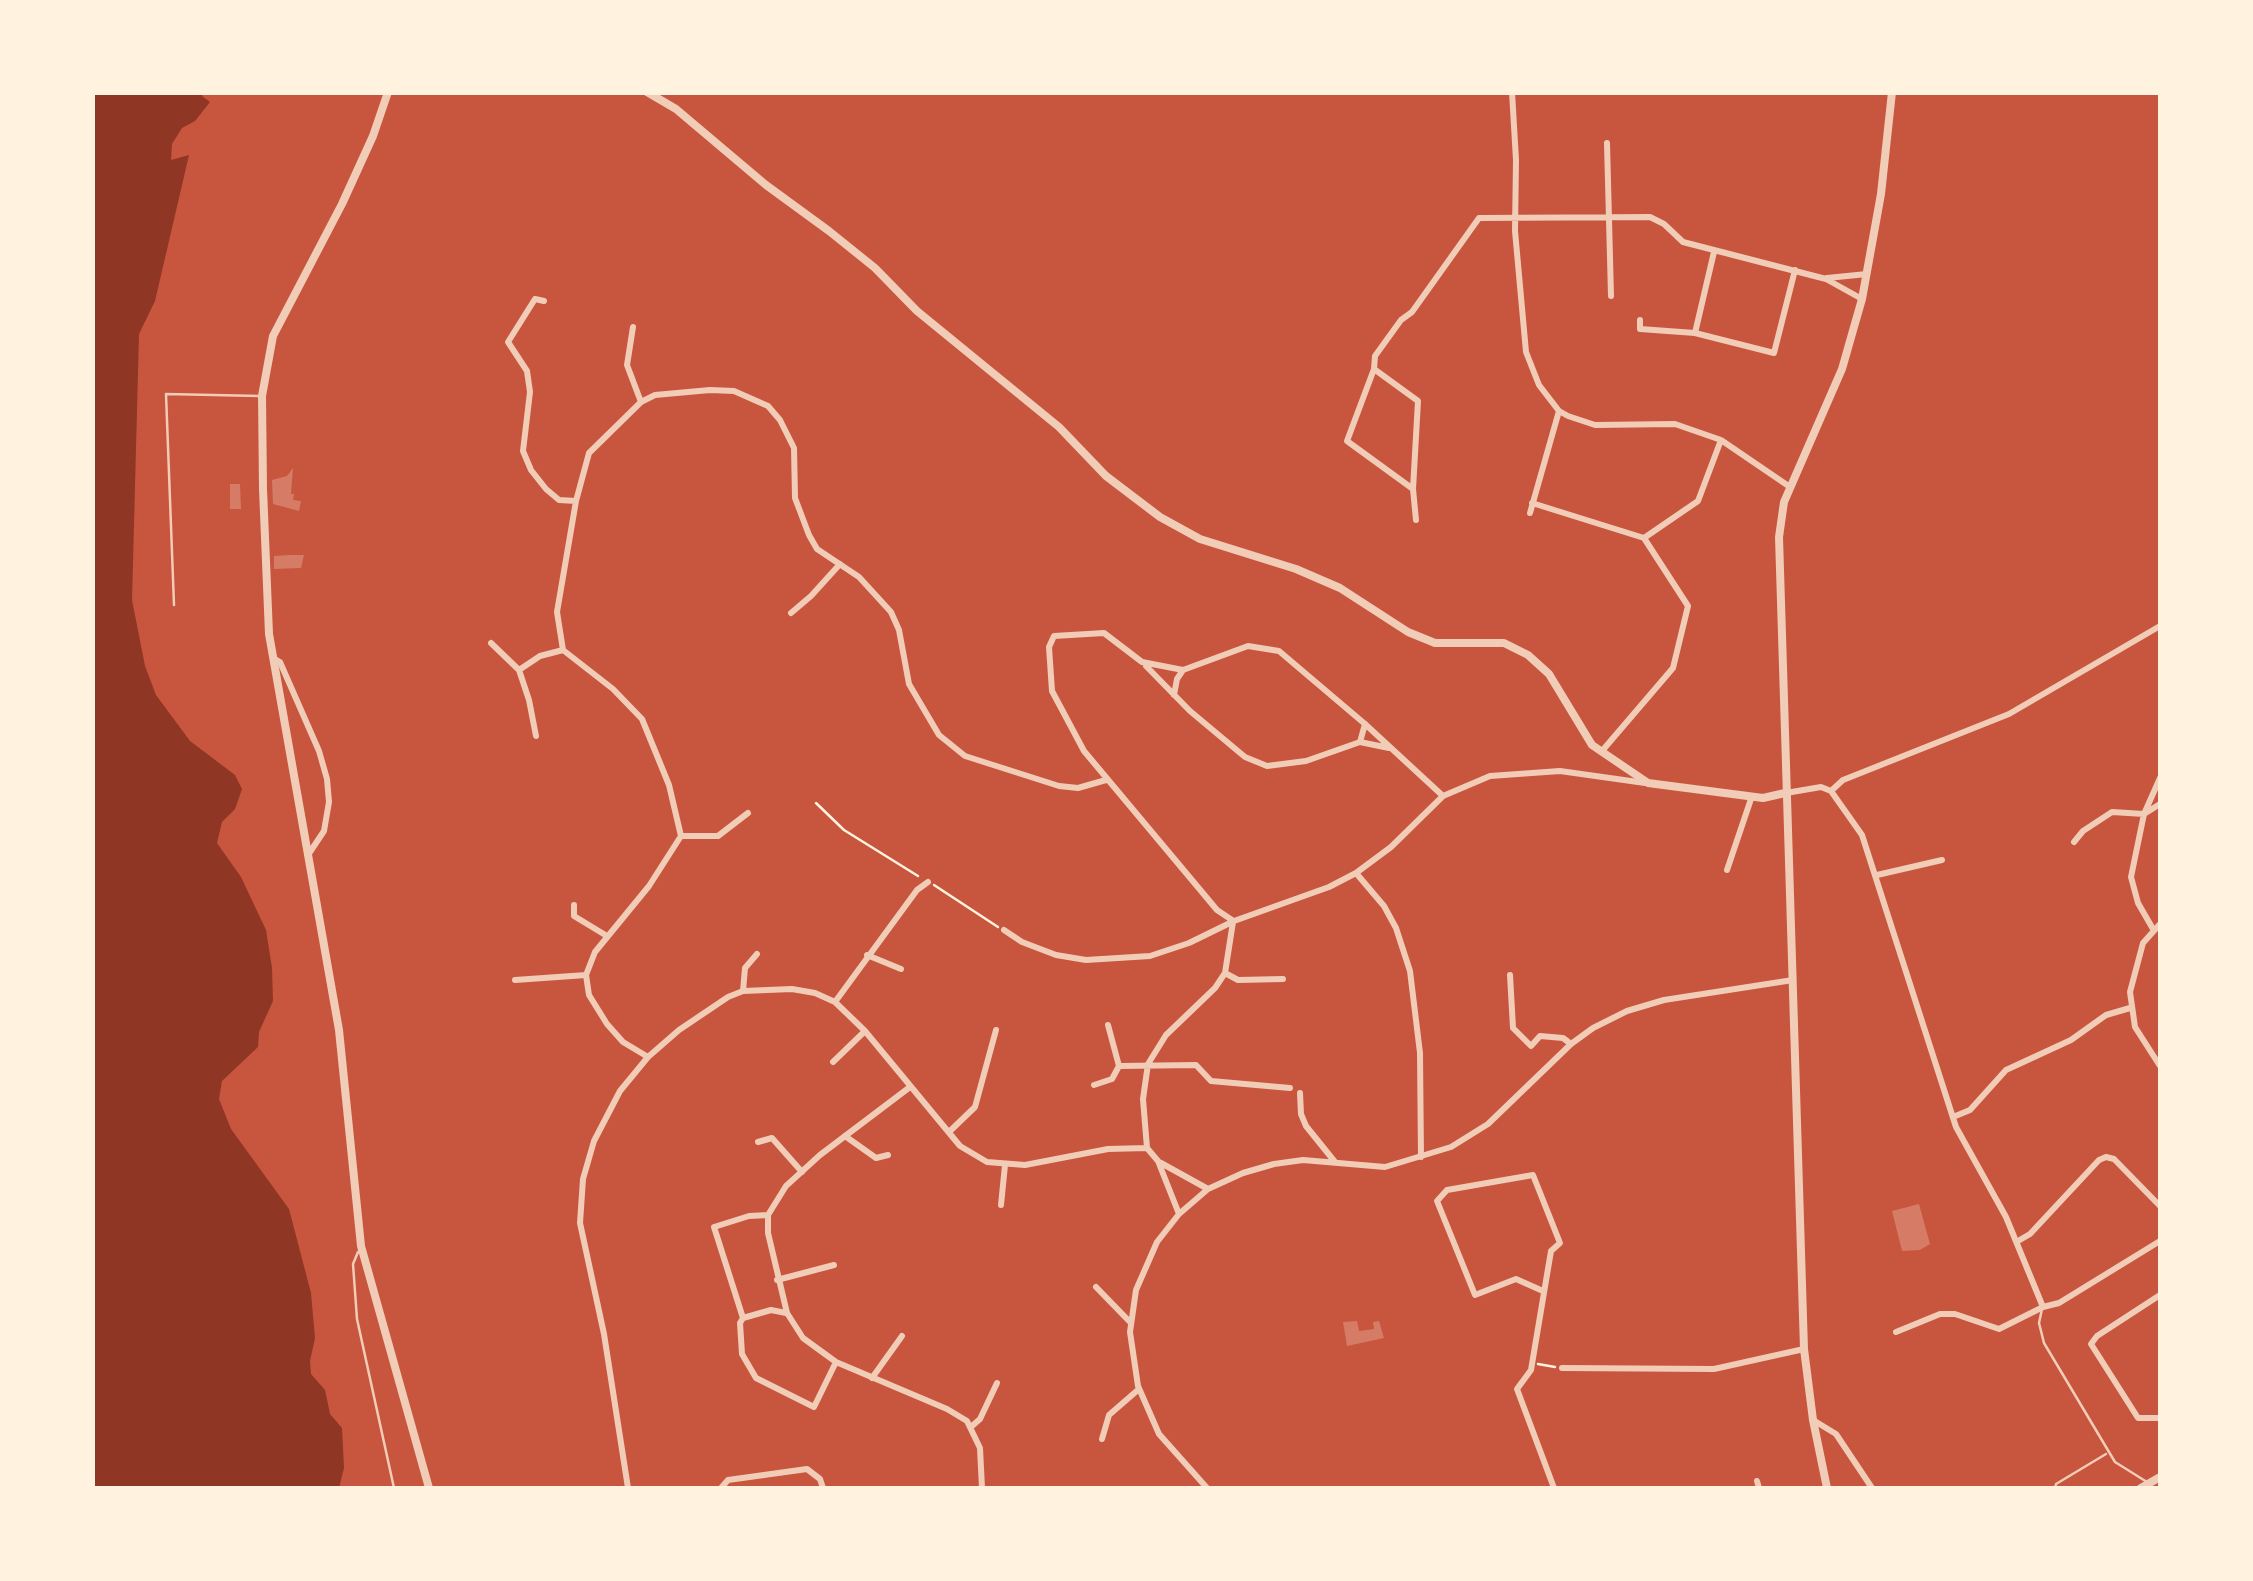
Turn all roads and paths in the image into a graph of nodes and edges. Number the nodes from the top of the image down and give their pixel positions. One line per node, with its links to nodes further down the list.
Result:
1 (388, 92): 19 (street)
2 (647, 92): 45 (street)
3 (1512, 92): 7 (street)
4 (1892, 92): 10 (street)
5 (1607, 143): 6 (street)
6 (1608, 218): 7 (street); 8 (street); 12 (street)
7 (1517, 220): 18 (street); 21 (street)
8 (1714, 252): 9 (street); 17 (street)
9 (1795, 270): 11 (street); 17 (street)
10 (1867, 274): 11 (street); 13 (street)
11 (1826, 278): 13 (street)
12 (1611, 296)
13 (1862, 299): 23 (street)
14 (544, 300): 25 (street)
15 (1640, 320): 17 (street)
16 (633, 326): 20 (street)
17 (1695, 333)
18 (1374, 369): 24 (street); 24 (street)
19 (262, 396): 31 (lane); 36 (street)
20 (641, 402): 25 (street); 30 (street)
21 (1559, 411): 22 (street); 26 (street)
22 (1722, 440): 23 (street); 29 (street)
23 (1790, 487): 50 (street)
24 (1412, 490): 28 (street)
25 (576, 502): 35 (street)
26 (1532, 502): 27 (street); 29 (street)
27 (1530, 512)
28 (1416, 520)
29 (1644, 538): 45 (street)
30 (840, 564): 32 (street); 47 (street)
31 (174, 605)
32 (791, 613)
33 (2160, 626): 49 (street)
34 (492, 644): 38 (street)
35 (564, 650): 38 (street); 57 (street)
36 (272, 658): 59 (street); 59 (street)
37 (1142, 662): 39 (street); 40 (street); 47 (street)
38 (519, 670): 42 (street)
39 (1184, 670): 40 (street); 41 (street)
40 (1174, 695): 43 (street)
41 (1365, 724): 43 (street); 44 (street)
42 (536, 736)
43 (1360, 742): 44 (street)
44 (1394, 751): 51 (street)
45 (1602, 751): 48 (street)
46 (2160, 778): 56 (street)
47 (1106, 780): 66 (street)
48 (1648, 783): 51 (street); 52 (street)
49 (1831, 791): 50 (street); 63 (street)
50 (1785, 793): 52 (street); 79 (street)
51 (1443, 796): 62 (street)
52 (1752, 796): 61 (street)
53 (816, 802): 64 (path)
54 (2160, 804): 56 (street)
55 (748, 812): 57 (street)
56 (2144, 814): 58 (street); 68 (street)
57 (681, 836): 70 (street)
58 (2074, 842)
59 (310, 852): 114 (street)
60 (1942, 860): 63 (street)
61 (1726, 870)
62 (1356, 873): 66 (street); 102 (street)
63 (1877, 874): 96 (street)
64 (928, 882): 69 (path); 72 (street)
65 (574, 905): 70 (street)
66 (1234, 920): 69 (street); 74 (street)
67 (2160, 924): 68 (street)
68 (2152, 929): 82 (street)
69 (1004, 930)
70 (607, 936): 75 (street)
71 (757, 954): 80 (street)
72 (867, 955): 73 (street); 81 (street)
73 (900, 969)
74 (1225, 973): 78 (street); 89 (street)
75 (586, 974): 77 (street); 87 (street)
76 (1510, 975): 86 (street)
77 (516, 980)
78 (1283, 980)
79 (1793, 980): 86 (street); 126 (street)
80 (742, 991): 81 (street); 87 (street)
81 (835, 1002): 85 (street)
82 (2130, 1008): 91 (street); 96 (street)
83 (1108, 1025): 90 (street)
84 (996, 1030): 97 (street)
85 (866, 1032): 88 (street); 93 (street)
86 (1571, 1044): 102 (street)
87 (648, 1057): 142 (street)
88 (833, 1062)
89 (1148, 1064): 90 (street); 94 (street); 100 (street)
90 (1119, 1066): 92 (street)
91 (2160, 1066)
92 (1094, 1085)
93 (910, 1087): 97 (street); 98 (street)
94 (1290, 1088)
95 (1300, 1093): 104 (street)
96 (1953, 1117): 112 (street)
97 (948, 1132): 105 (street)
98 (845, 1136): 101 (street); 106 (street)
99 (758, 1142): 106 (street)
100 (1146, 1148): 103 (street); 105 (street)
101 (888, 1155)
102 (1422, 1157): 104 (street)
103 (1158, 1161): 107 (street); 110 (street)
104 (1336, 1163): 107 (street)
105 (1005, 1166): 108 (street)
106 (802, 1172): 111 (street)
107 (1208, 1189): 110 (street)
108 (1001, 1205)
109 (2160, 1206): 112 (street)
110 (1179, 1214): 123 (street)
111 (768, 1215): 116 (street); 122 (street)
112 (2018, 1241): 120 (street)
113 (2160, 1241): 120 (street)
114 (360, 1246): 140 (lane); 141 (street)
115 (834, 1265): 116 (street)
116 (778, 1280): 121 (street)
117 (1096, 1287): 123 (street)
118 (1542, 1290): 118 (street); 128 (street)
119 (2160, 1295): 133 (street)
120 (2042, 1307): 124 (street); 137 (lane)
121 (786, 1313): 122 (street); 127 (street)
122 (743, 1318): 127 (street)
123 (1131, 1323): 132 (street)
124 (1896, 1332)
125 (902, 1336): 130 (street)
126 (1804, 1349): 129 (street); 134 (street)
127 (836, 1362): 130 (street)
128 (1532, 1363): 129 (path); 147 (street)
129 (1562, 1368)
130 (872, 1378): 135 (street)
131 (997, 1383): 135 (street)
132 (1139, 1389): 136 (street); 146 (street)
133 (2160, 1418)
134 (1813, 1420): 148 (street); 149 (street)
135 (972, 1426): 145 (street)
136 (1102, 1438)
137 (2109, 1452): 139 (lane); 150 (lane)
138 (2160, 1477): 139 (street)
139 (2145, 1485)
140 (394, 1488)
141 (429, 1488)
142 (628, 1488)
143 (721, 1488): 144 (street)
144 (823, 1488)
145 (982, 1488)
146 (1207, 1488)
147 (1554, 1488)
148 (1827, 1488)
149 (1872, 1488)
150 (2055, 1488)

